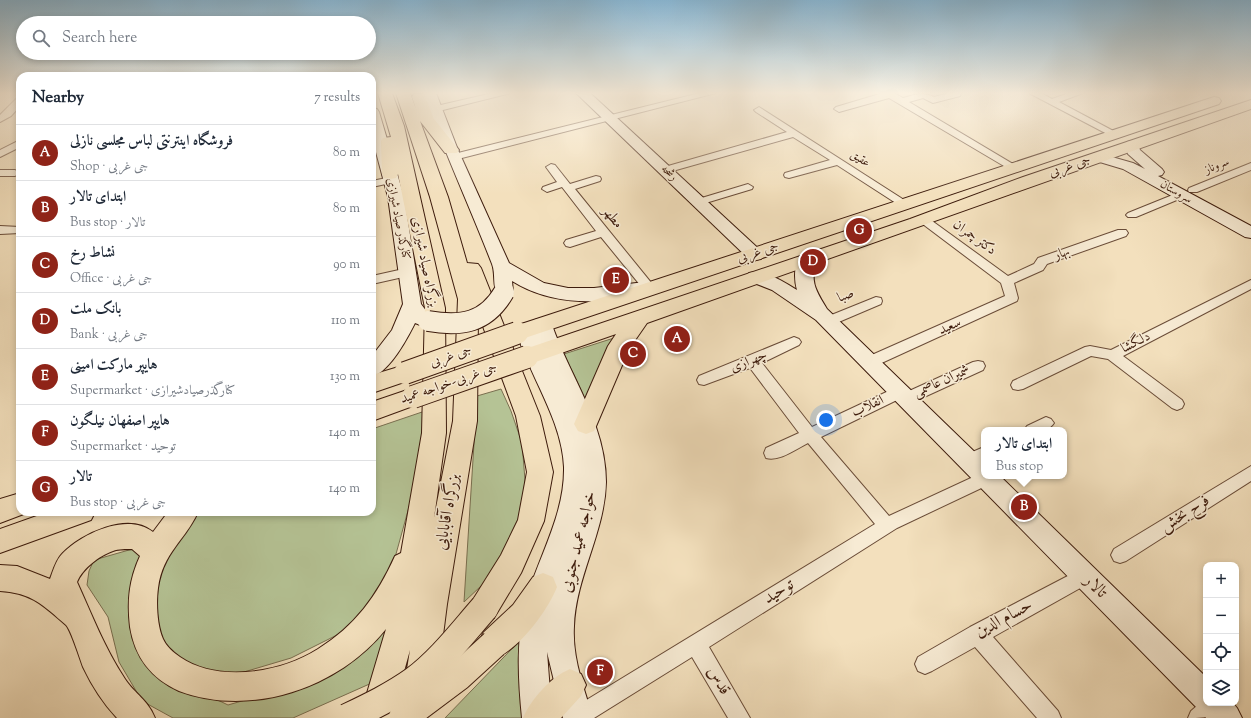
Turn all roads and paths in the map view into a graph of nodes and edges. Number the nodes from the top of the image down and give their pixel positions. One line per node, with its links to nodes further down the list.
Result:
1 (385, 127): 29 (main road)
2 (396, 127): 79 (main road, بزرگراه صیاد شیرازی)
3 (414, 127): 36 (main road, بزرگراه صیاد شیرازی)
4 (432, 127): 19 (main road)
5 (442, 127): 19 (main road)
6 (573, 127): 19 (street)
7 (620, 127): 25 (main road, رشحه)
8 (785, 127): 14 (street, عقیق)
9 (943, 127): 24 (street)
10 (1099, 127): 15 (street)
11 (1136, 127): 15 (main road, جی غربی)
12 (1186, 127): 17 (main road, جی غربی)
13 (376, 131): 29 (main road, کنارگذر صیاد شیرازی)
14 (795, 133): 21 (street, عقیق); 25 (street)
15 (1114, 134): 24 (main road, جی غربی)
16 (16, 145): 18 (street)
17 (1132, 145): 20 (main road, جی غربی); 35 (main road, سروستان)
18 (0, 154)
19 (452, 154): 50 (main road)
20 (1098, 157): 35 (main road, سروستان); 40 (main road, جی غربی)
21 (838, 161): 28 (street); 38 (street, عقیق)
22 (1251, 166): 35 (street, سروناز)
23 (551, 167): 32 (street, مطهر)
24 (1013, 167): 38 (main road, جی غربی)
25 (665, 170): 37 (main road, رشحه)
26 (0, 173): 27 (street)
27 (15, 173)
28 (789, 175)
29 (390, 177): 31 (street); 51 (main road, کنارگذر صیاد شیرازی)
30 (596, 179): 32 (street)
31 (376, 182)
32 (566, 186): 34 (street); 44 (street, مطهر)
33 (748, 187): 37 (street)
34 (546, 189)
35 (1186, 192): 39 (street, سروناز); 41 (main road, سروستان); 46 (main road, سروستان)
36 (439, 198): 75 (main road, بزرگراه صیاد شیرازی); 106 (main road, bridge)
37 (700, 202): 48 (main road, رشحه)
38 (906, 204): 48 (main road, جی غربی)
39 (1132, 215)
40 (924, 220): 49 (main road, جی غربی); 54 (street, دکتر چمران)
41 (1251, 221)
42 (0, 230): 43 (street)
43 (16, 230)
44 (604, 232): 47 (street); 56 (street, مطهر)
45 (1122, 233): 54 (street, بهار)
46 (1251, 233)
47 (570, 243)
48 (755, 255): 56 (main road, جی غربی)
49 (806, 260): 52 (main road, جی غربی); 59 (main road)
50 (502, 266): 56 (main road); 58 (main road, bridge)
51 (403, 274): 53 (street); 58 (main road, کنارگذر صیاد شیرازی)
52 (755, 277): 59 (main road); 60 (main road, جی غربی)
53 (376, 279)
54 (1007, 281): 66 (street, سعید)
55 (1251, 284): 64 (street, دلگشا)
56 (654, 287): 61 (main road, جی غربی)
57 (876, 301): 59 (street, صبا)
58 (412, 304): 67 (main road)
59 (826, 318): 66 (main road, تالار)
60 (639, 319): 63 (main road, جی غربی); 77 (main road)
61 (529, 329): 63 (main road); 70 (main road, جی غربی, bridge)
62 (794, 342): 65 (street, چهرازی)
63 (537, 354): 74 (main road, جی غربی-خواجه عمید, bridge); 77 (main road, خواجه عمید جنوبی); 96 (main road, خواجه عمید جنوبی)
64 (1112, 355): 71 (street, دلگشا); 73 (street)
65 (752, 361): 69 (street, چهرازی); 80 (street)
66 (870, 362): 72 (main road, تالار)
67 (376, 363)
68 (978, 366): 72 (street, شمیران عاصمی)
69 (704, 380)
70 (376, 383)
71 (1018, 385)
72 (903, 395): 80 (street, انقلاب); 82 (main road, تالار)
73 (1177, 404)
74 (376, 411)
75 (465, 421): 97 (main road, بزرگراه آقابابایی)
76 (1046, 423): 78 (street)
77 (586, 424): 102 (main road, خواجه عمید جنوبی)
78 (1038, 427)
79 (434, 433): 85 (main road, بزرگراه آقابابایی)
80 (809, 434): 81 (street, انقلاب); 90 (street)
81 (772, 454)
82 (980, 464): 90 (street, توحید)
83 (1251, 473): 93 (street, فرح بخش)
84 (994, 479): 94 (main road, تالار)
85 (424, 500): 92 (main road); 97 (main road, بزرگراه آقابابایی)
86 (16, 505): 87 (main road)
87 (0, 511)
88 (71, 516): 91 (main road)
89 (181, 516): 92 (main road)
90 (887, 526): 100 (street, توحید)
91 (0, 541)
92 (156, 552): 98 (main road)
93 (1120, 555)
94 (1084, 576): 99 (street, حسام الدین); 103 (main road, تالار)
95 (0, 578): 98 (main road)
96 (543, 587): 108 (main road, bridge); 110 (main road, خواجه عمید جنوبی)
97 (420, 605): 107 (main road); 109 (main road)
98 (79, 619): 105 (main road)
99 (977, 634): 101 (street, حسام الدین); 112 (street)
100 (696, 644): 104 (street, توحید); 111 (street, قدس)
101 (925, 664)
102 (570, 685): 104 (main road, خواجه عمید جنوبی); 110 (main road)
103 (1211, 708)
104 (578, 717)
105 (138, 718)
106 (346, 718)
107 (376, 718)
108 (403, 718)
109 (416, 718)
110 (538, 718)
111 (740, 718)
112 (1051, 718)

